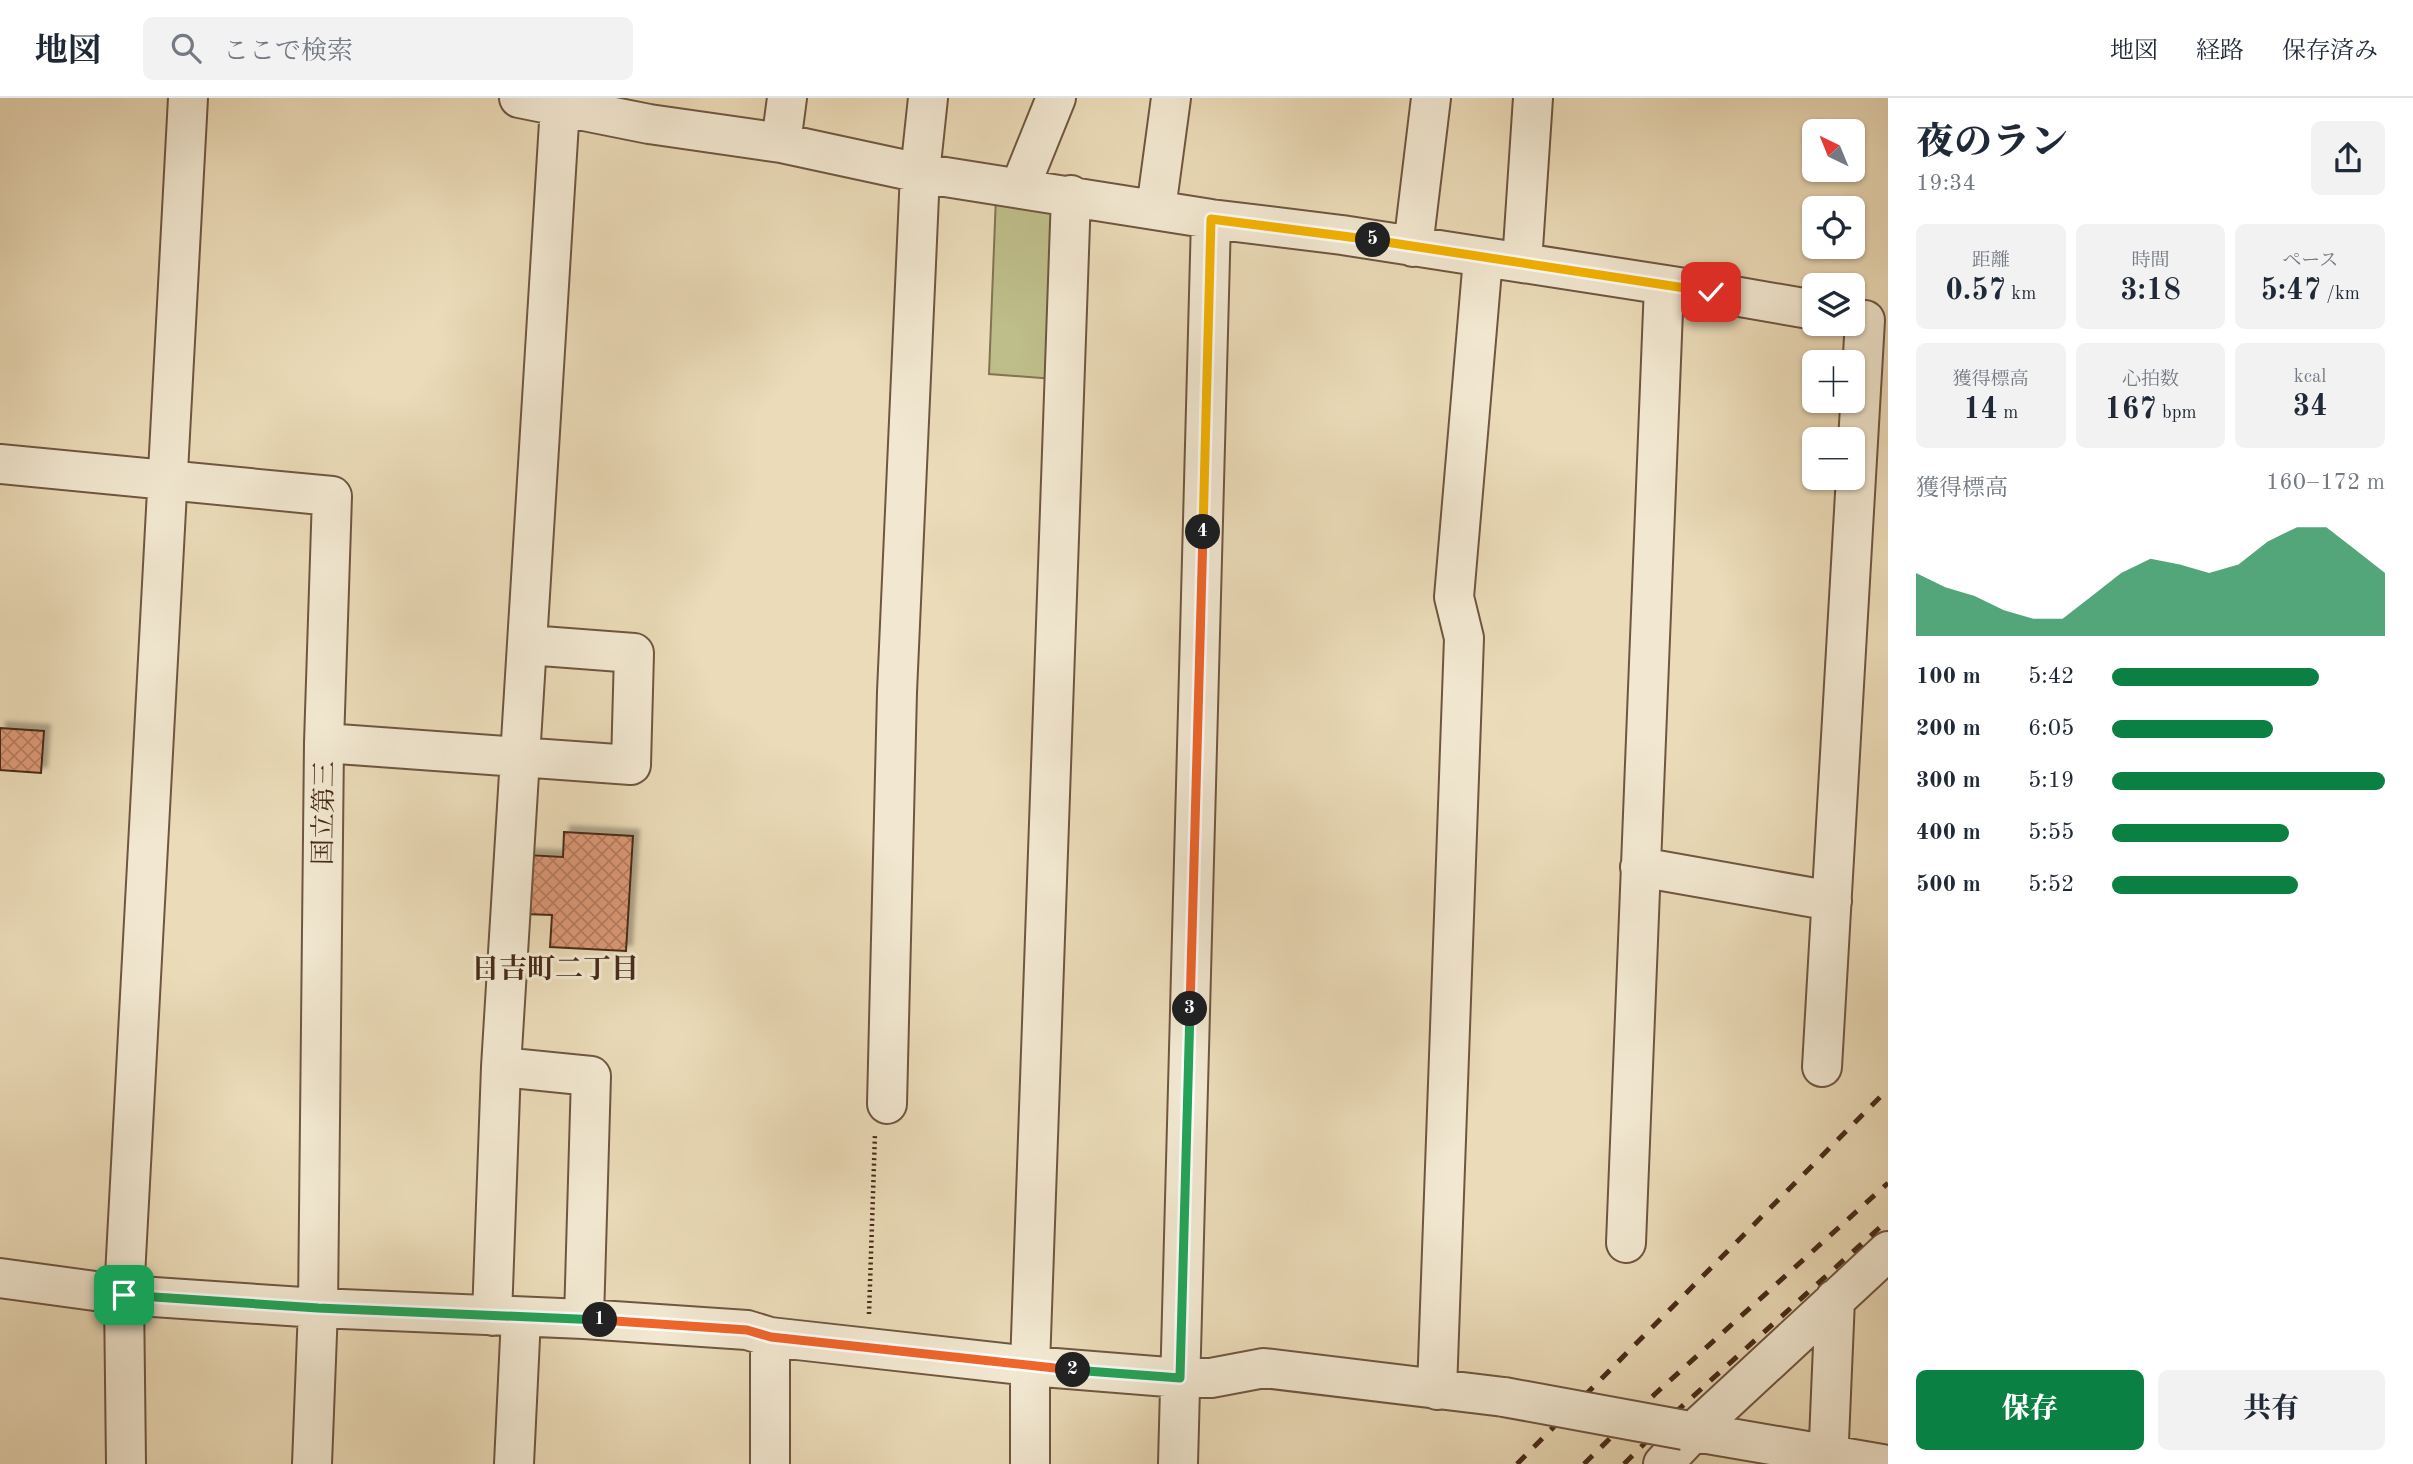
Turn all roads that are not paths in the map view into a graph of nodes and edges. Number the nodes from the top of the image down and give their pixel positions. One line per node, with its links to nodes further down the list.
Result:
1 (188, 98): 24 (street)
2 (519, 98): 9 (street)
3 (787, 98): 11 (street)
4 (928, 98): 12 (street)
5 (1056, 98): 13 (street)
6 (1171, 98): 15 (street)
7 (1431, 98): 17 (street)
8 (1532, 98): 19 (street)
9 (560, 106): 10 (street); 25 (street)
10 (651, 111): 11 (street)
11 (781, 143): 12 (street)
12 (920, 173): 13 (street); 32 (street)
13 (1020, 187): 14 (street)
14 (1070, 195): 15 (street); 42 (street)
15 (1156, 209): 16 (street)
16 (1211, 219): 17 (street); 43 (street)
17 (1413, 247): 18 (street)
18 (1483, 258): 19 (street); 44 (street)
19 (1522, 263): 20 (street)
20 (1664, 285): 21 (street); 28 (street)
21 (1802, 308)
22 (1869, 321): 29 (street)
23 (0, 464): 24 (street, 国立第三)
24 (167, 480): 26 (street, 国立第三); 36 (street)
25 (528, 645): 27 (street); 27 (street)
26 (324, 743): 27 (street); 38 (street, 国立第三)
27 (522, 758): 30 (street)
28 (1640, 867): 29 (street); 33 (street)
29 (1832, 901): 31 (street)
30 (501, 1067): 39 (street); 40 (street)
31 (1822, 1067)
32 (887, 1104)
33 (1626, 1243)
34 (1888, 1251): 37 (street)
35 (0, 1278): 36 (street)
36 (124, 1295): 38 (street); 47 (street)
37 (1835, 1299): 45 (street); 46 (street)
38 (318, 1308): 39 (street); 48 (street, 国立第三)
39 (506, 1316): 40 (street); 49 (street)
40 (584, 1319): 41 (street)
41 (771, 1337): 42 (street); 50 (street)
42 (1030, 1366): 43 (street); 51 (street)
43 (1180, 1378): 44 (street); 52 (street)
44 (1437, 1390): 45 (street, bridge)
45 (1675, 1450): 46 (street)
46 (1828, 1459): 53 (street)
47 (125, 1464)
48 (312, 1464)
49 (514, 1464)
50 (770, 1464)
51 (1030, 1464)
52 (1178, 1464)
53 (1882, 1464)

